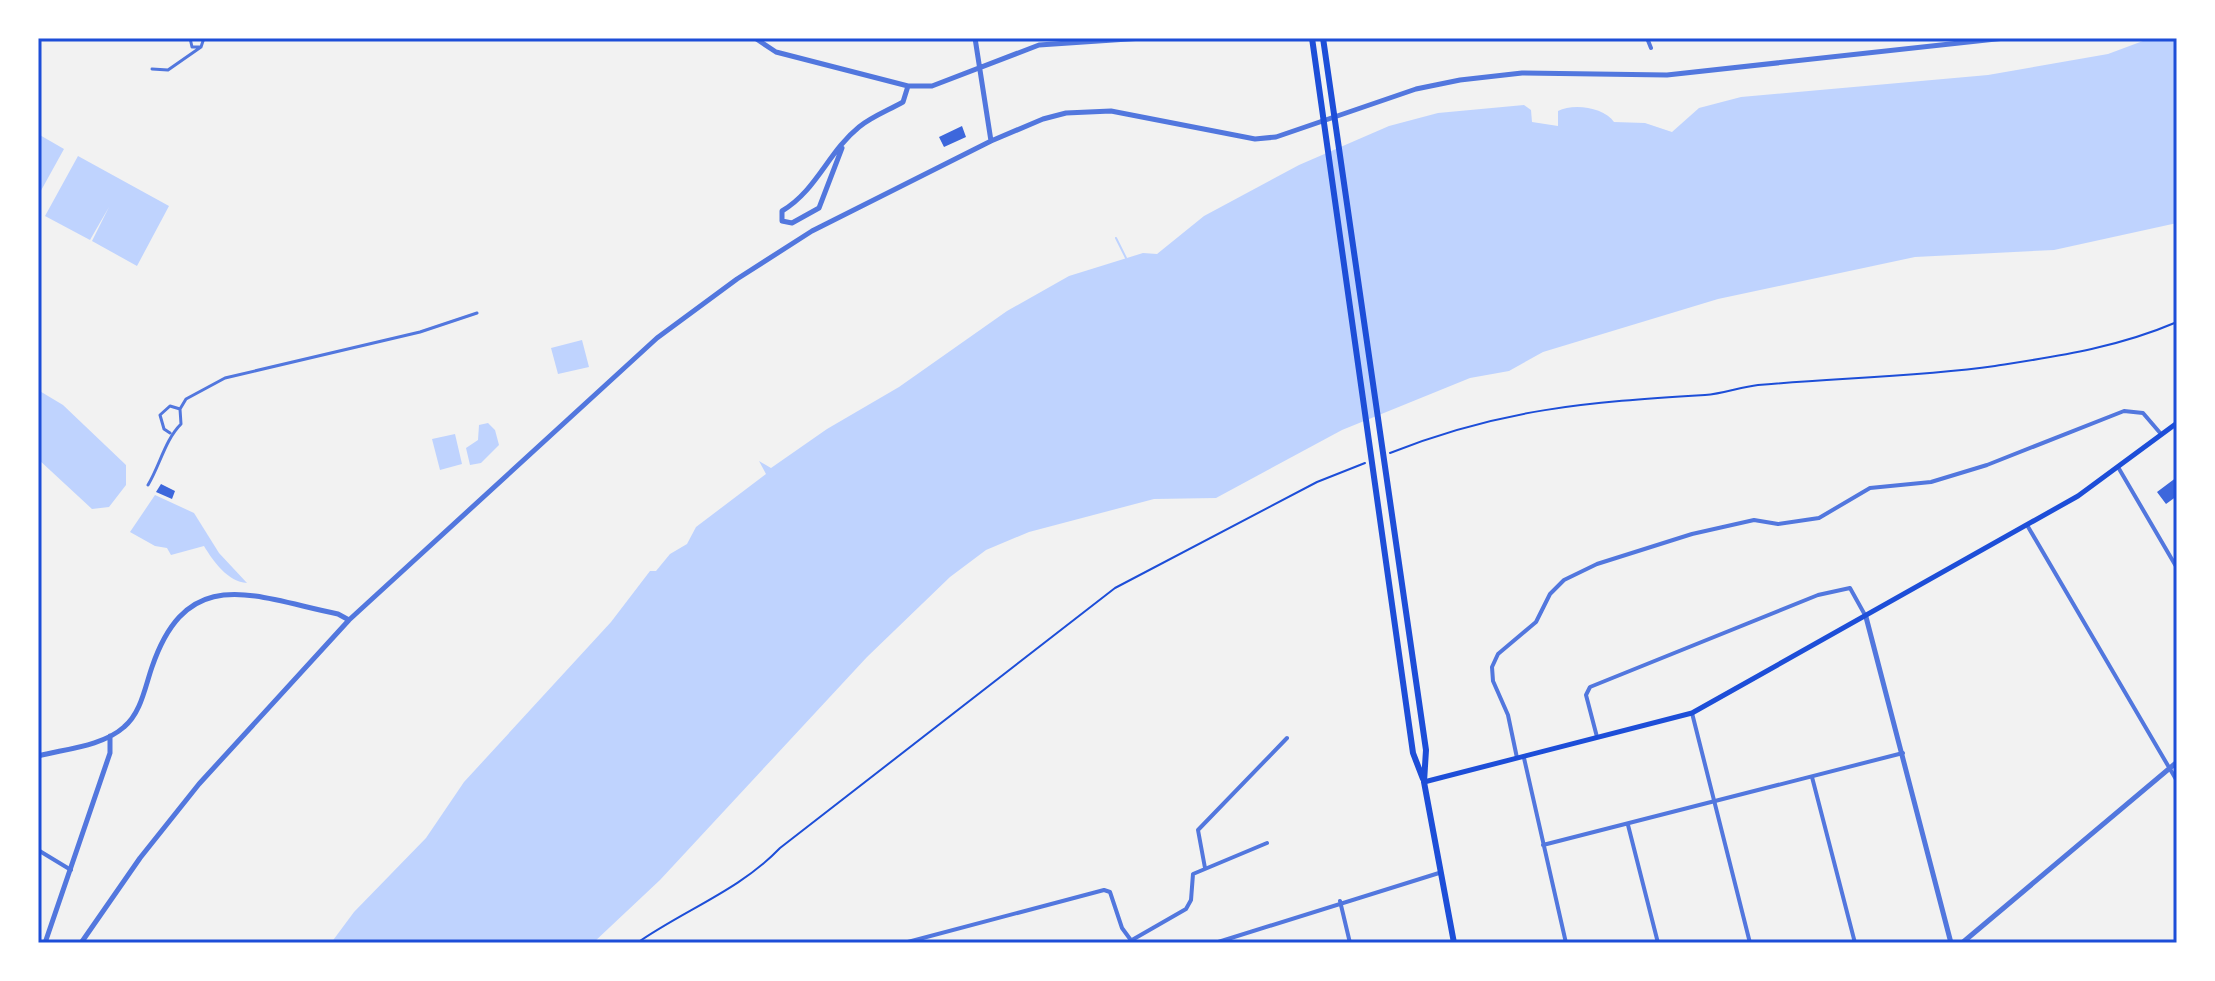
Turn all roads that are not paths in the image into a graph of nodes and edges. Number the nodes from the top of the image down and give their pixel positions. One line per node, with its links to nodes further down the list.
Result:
1 (190, 38): 11 (street)
2 (204, 38): 11 (street)
3 (755, 38): 15 (street)
4 (975, 38): 13 (street)
5 (1143, 38): 10 (street)
6 (1312, 38): 41 (main road)
7 (1323, 38): 41 (main road)
8 (1647, 38): 12 (street)
9 (2005, 38): 16 (street)
10 (1092, 40): 13 (street)
11 (201, 47): 14 (street)
12 (1651, 48)
13 (980, 68): 15 (street); 16 (street)
14 (152, 69)
15 (908, 86): 17 (street)
16 (991, 141): 29 (street)
17 (842, 148): 17 (street)
18 (477, 313): 19 (street)
19 (180, 409): 21 (street); 21 (street)
20 (2177, 423): 22 (main road)
21 (170, 433): 24 (street)
22 (2161, 434): 23 (main road); 36 (street)
23 (2118, 467): 25 (main road); 26 (street)
24 (148, 485)
25 (2027, 525): 28 (main road); 38 (street)
26 (2175, 560): 27 (street)
27 (2177, 568)
28 (1866, 617): 30 (main road); 33 (street); 34 (street)
29 (349, 620): 31 (street); 53 (street)
30 (1692, 713): 33 (main road); 42 (street)
31 (110, 736): 35 (street); 48 (street)
32 (1287, 738): 47 (street)
33 (1598, 739): 36 (main road)
34 (1903, 753): 39 (street); 62 (street)
35 (38, 756)
36 (1521, 759): 41 (main road); 45 (street)
37 (2177, 762): 38 (street)
38 (2168, 770): 40 (street); 63 (street)
39 (1812, 777): 42 (street); 61 (street)
40 (2177, 781)
41 (1424, 782): 49 (main road)
42 (1714, 802): 43 (street); 60 (street)
43 (1628, 825): 45 (street); 59 (street)
44 (1267, 843): 47 (street)
45 (1543, 845): 58 (street)
46 (38, 850): 48 (street)
47 (1205, 868): 51 (street)
48 (71, 870): 52 (street)
49 (1439, 873): 50 (street); 57 (main road)
50 (1340, 901): 55 (street); 56 (street)
51 (1132, 942): 54 (street)
52 (45, 943)
53 (81, 943)
54 (904, 943)
55 (1215, 943)
56 (1350, 943)
57 (1454, 943)
58 (1566, 943)
59 (1658, 943)
60 (1750, 943)
61 (1855, 943)
62 (1951, 943)
63 (1962, 943)

